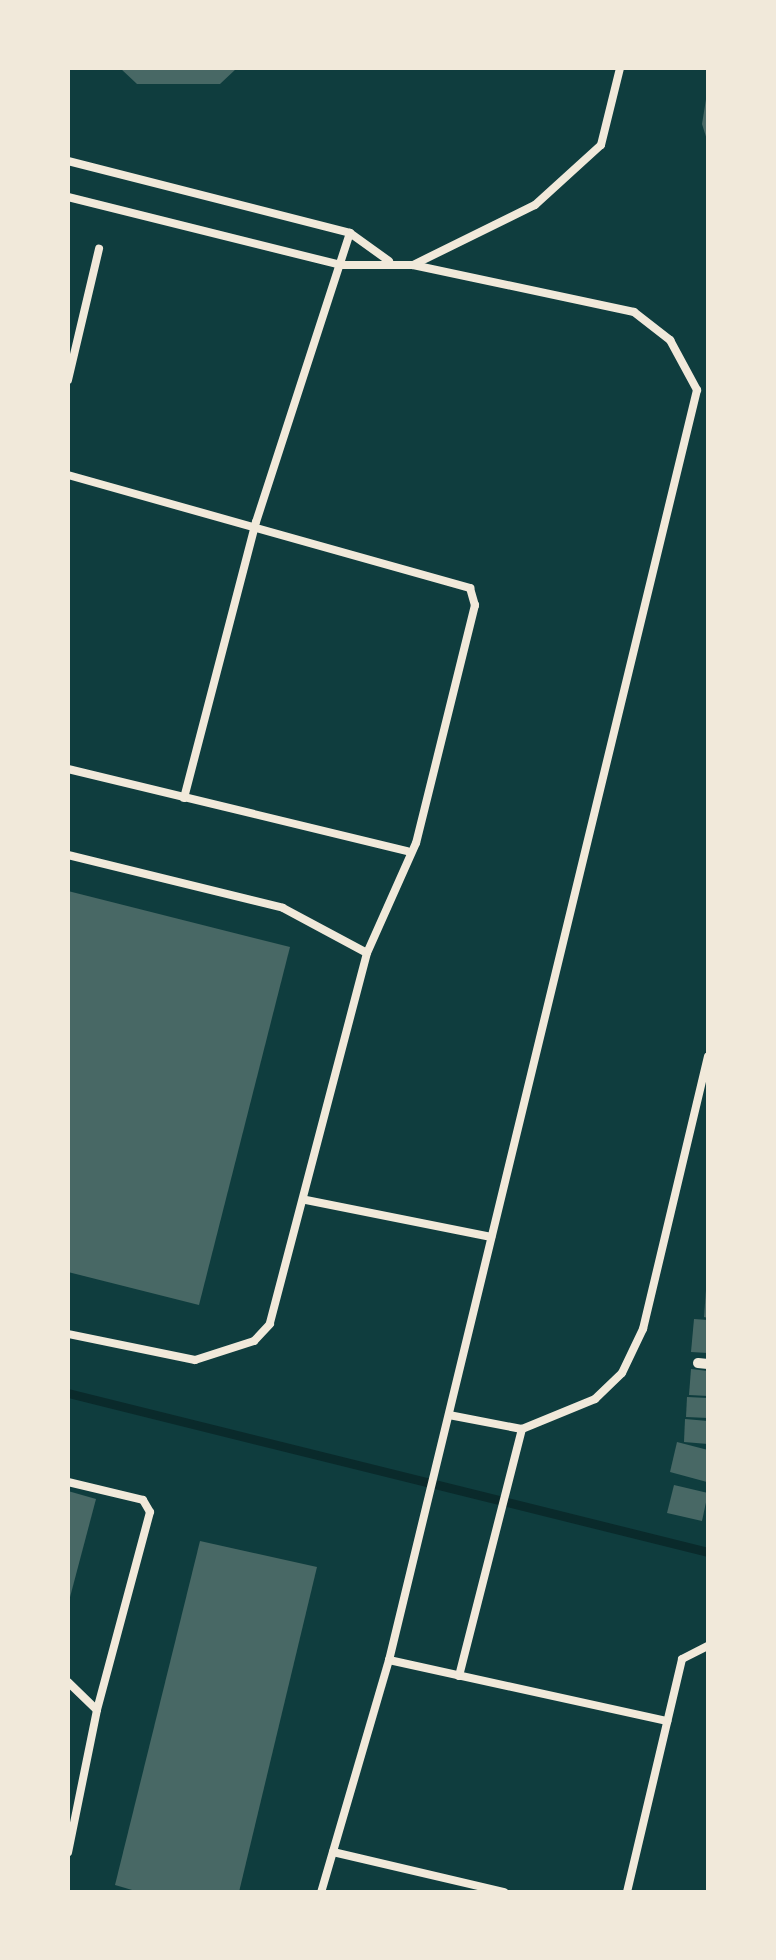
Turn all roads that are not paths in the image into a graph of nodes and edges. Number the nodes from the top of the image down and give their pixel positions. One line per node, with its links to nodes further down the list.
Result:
1 (620, 68): 8 (lane)
2 (68, 161): 4 (lane)
3 (68, 197): 7 (lane)
4 (350, 233): 6 (lane); 7 (lane)
5 (99, 249): 9 (lane)
6 (389, 261): 7 (lane); 8 (lane)
7 (341, 265): 13 (lane)
8 (413, 265): 10 (lane)
9 (68, 380)
10 (697, 390): 11 (lane); 21 (lane)
11 (708, 394)
12 (68, 475): 13 (lane)
13 (256, 522): 15 (lane); 16 (lane)
14 (68, 769): 15 (lane)
15 (184, 798): 16 (lane)
16 (407, 851): 18 (lane)
17 (68, 856): 18 (lane)
18 (367, 953): 20 (lane)
19 (708, 1057): 24 (lane)
20 (306, 1200): 21 (lane); 22 (lane)
21 (490, 1237): 23 (lane)
22 (68, 1334)
23 (449, 1416): 24 (lane); 27 (lane)
24 (522, 1429): 28 (lane)
25 (68, 1482): 30 (lane)
26 (708, 1646): 31 (lane)
27 (390, 1660): 28 (lane); 33 (lane)
28 (459, 1676): 31 (lane)
29 (68, 1682): 30 (lane)
30 (97, 1710): 32 (lane)
31 (667, 1722): 36 (lane)
32 (68, 1852)
33 (333, 1852): 34 (lane); 35 (lane)
34 (321, 1892)
35 (504, 1892)
36 (628, 1892)

